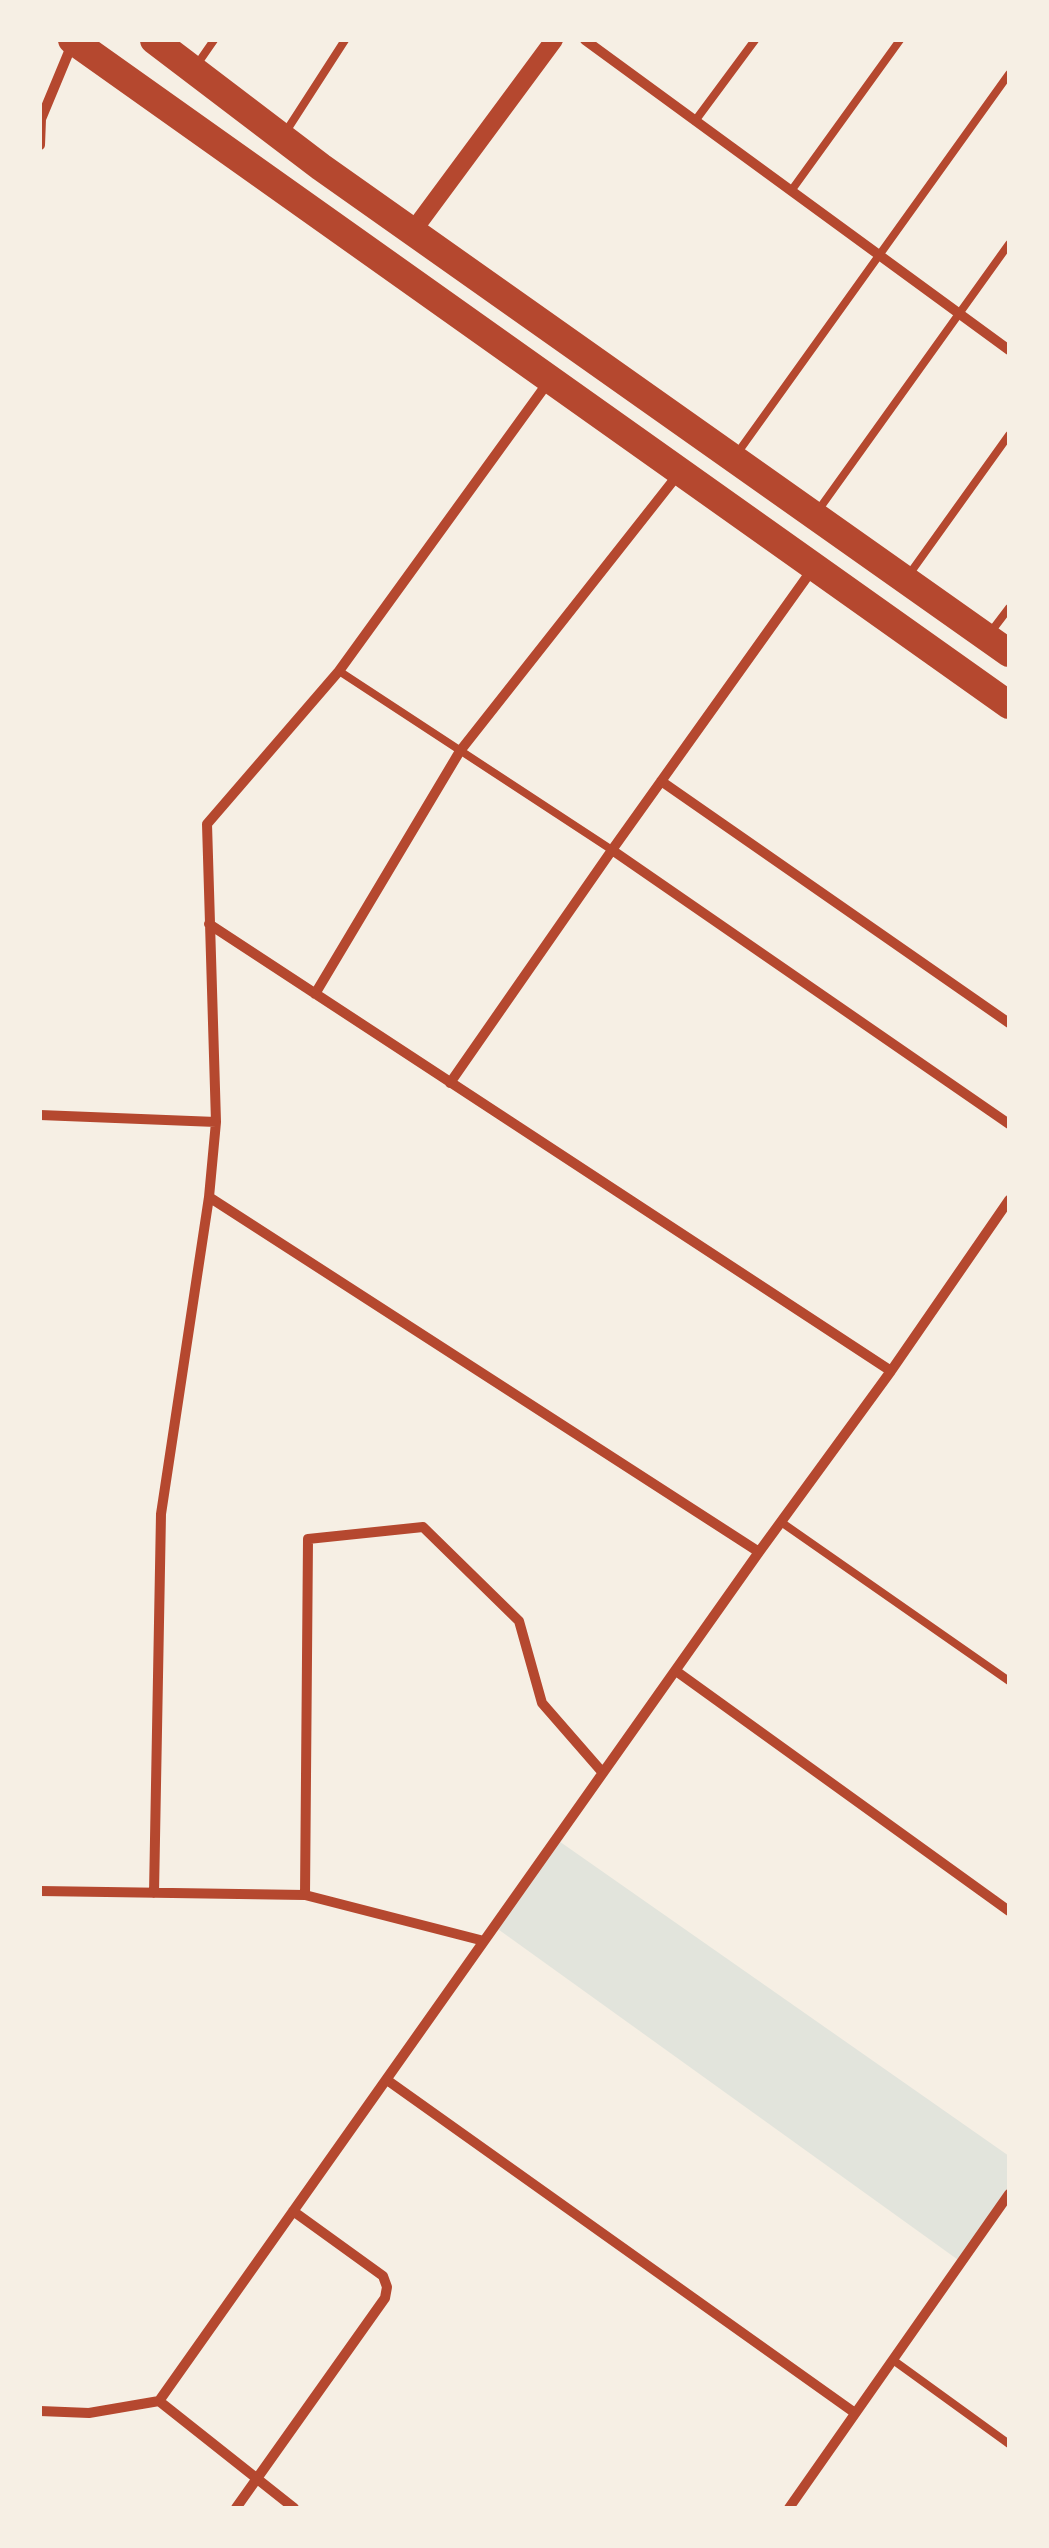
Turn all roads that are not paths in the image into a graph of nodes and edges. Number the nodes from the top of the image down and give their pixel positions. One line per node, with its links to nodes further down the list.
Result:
1 (154, 40): 9 (highway)
2 (214, 40): 9 (lane)
3 (345, 40): 12 (lane)
4 (554, 40): 15 (street)
5 (585, 40): 11 (street)
6 (755, 40): 11 (lane)
7 (900, 40): 14 (lane)
8 (72, 41): 13 (street); 20 (highway)
9 (194, 70): 12 (highway)
10 (1009, 74): 17 (lane)
11 (696, 121): 14 (street)
12 (282, 137): 15 (highway)
13 (40, 144)
14 (791, 191): 17 (street)
15 (412, 232): 22 (highway)
16 (1009, 244): 18 (lane)
17 (879, 255): 18 (street); 22 (lane)
18 (960, 314): 19 (street); 24 (lane)
19 (1009, 350)
20 (551, 378): 23 (highway); 29 (street)
21 (1009, 435): 26 (lane)
22 (733, 458): 24 (highway)
23 (681, 471): 25 (highway); 31 (street)
24 (814, 516): 26 (highway)
25 (814, 566): 30 (highway); 32 (street)
26 (905, 580): 28 (highway)
27 (1009, 608): 28 (lane)
28 (998, 645)
29 (339, 671): 31 (lane); 34 (street)
30 (1009, 705)
31 (460, 752): 33 (lane); 35 (street)
32 (660, 781): 33 (street); 36 (street)
33 (612, 850): 37 (street); 40 (street)
34 (209, 924): 35 (street); 39 (street)
35 (315, 994): 37 (street)
36 (1009, 1023)
37 (450, 1083): 43 (street)
38 (40, 1115): 39 (street)
39 (216, 1122): 41 (street)
40 (1009, 1124)
41 (208, 1197): 45 (street); 50 (street)
42 (1009, 1200): 43 (street)
43 (891, 1371): 44 (street)
44 (781, 1522): 45 (street); 47 (lane)
45 (759, 1552): 46 (street)
46 (676, 1671): 48 (street); 52 (street)
47 (1009, 1681)
48 (603, 1774): 51 (street); 53 (street)
49 (40, 1891): 50 (street)
50 (154, 1894): 51 (street)
51 (305, 1895): 53 (street)
52 (1009, 1910)
53 (484, 1942): 54 (street)
54 (387, 2080): 56 (street); 60 (street)
55 (1009, 2194): 57 (street)
56 (294, 2211): 58 (street); 62 (street)
57 (893, 2360): 60 (street); 61 (lane)
58 (159, 2401): 59 (street); 62 (street)
59 (40, 2411)
60 (855, 2413): 65 (street)
61 (1009, 2444)
62 (257, 2478): 63 (street); 64 (street)
63 (236, 2508)
64 (294, 2508)
65 (788, 2508)

